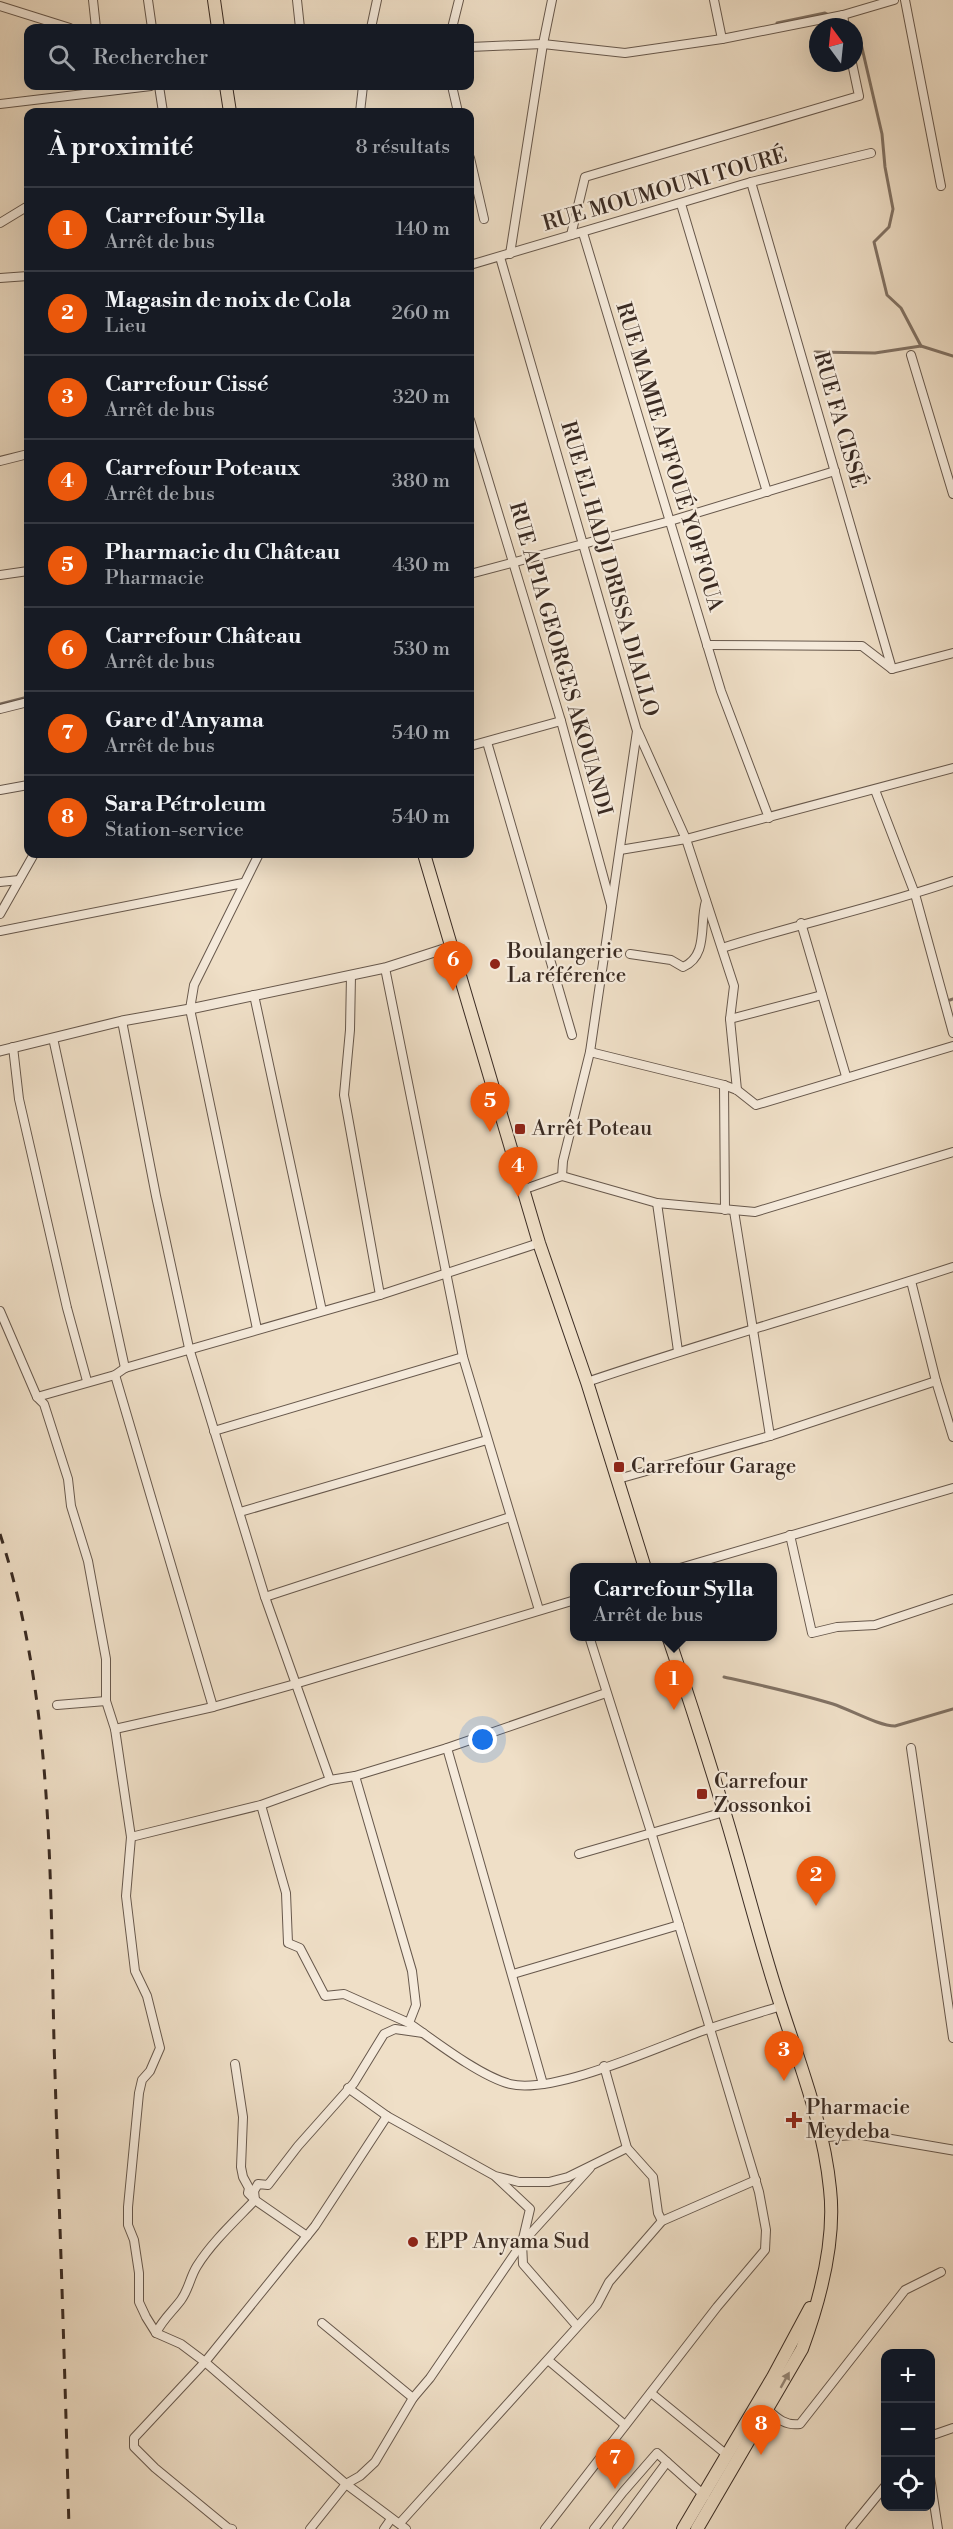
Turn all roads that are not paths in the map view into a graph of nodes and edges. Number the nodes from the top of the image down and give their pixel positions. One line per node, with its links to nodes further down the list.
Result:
1 (93, 0): 15 (street)
2 (148, 0): 16 (street)
3 (214, 0): 17 (main road)
4 (297, 0): 18 (street)
5 (376, 0): 19 (street)
6 (459, 0): 20 (street)
7 (552, 0): 22 (street)
8 (714, 0): 21 (street)
9 (894, 0): 12 (street)
10 (905, 0): 38 (street)
11 (0, 6): 14 (street)
12 (843, 15): 13 (street); 21 (street)
13 (844, 18)
14 (57, 24)
15 (96, 24)
16 (151, 24)
17 (217, 24)
18 (300, 24)
19 (372, 24)
20 (453, 24)
21 (722, 39): 22 (street)
22 (543, 44): 23 (street); 45 (street)
23 (474, 47)
24 (854, 72): 44 (street)
25 (117, 90): 30 (street)
26 (160, 90): 31 (street)
27 (227, 90): 32 (main road)
28 (363, 90): 33 (street)
29 (453, 90): 34 (street)
30 (0, 104)
31 (162, 108)
32 (229, 108)
33 (360, 108)
34 (457, 108)
35 (871, 153): 37 (street, RUE MOUMOUNI TOURÉ)
36 (474, 175): 41 (street)
37 (751, 182): 39 (street, RUE MOUMOUNI TOURÉ); 54 (street, RUE FA CISSÉ)
38 (942, 186)
39 (681, 204): 43 (street, RUE MOUMOUNI TOURÉ); 55 (street)
40 (24, 208): 42 (street)
41 (484, 219)
42 (0, 223)
43 (583, 233): 44 (street, RUE MOUMOUNI TOURÉ); 57 (street, RUE MAMIE AFFOUÉ YOFFOUA)
44 (571, 235): 45 (street, RUE MOUMOUNI TOURÉ)
45 (510, 254): 46 (street, RUE MOUMOUNI TOURÉ)
46 (500, 257): 47 (street, RUE MOUMOUNI TOURÉ); 58 (street, RUE EL HADJ DRISSA DIALLO)
47 (474, 265)
48 (24, 276): 49 (street)
49 (0, 278)
50 (911, 356): 56 (street)
51 (474, 433): 59 (street, RUE APIA GEORGES AKOUANDI)
52 (24, 455): 53 (street)
53 (0, 461)
54 (835, 471): 55 (street); 65 (street, RUE FA CISSÉ)
55 (767, 492): 57 (street)
56 (953, 494)
57 (670, 521): 58 (street); 63 (street, RUE MAMIE AFFOUÉ YOFFOUA)
58 (582, 544): 59 (street); 69 (street, RUE EL HADJ DRISSA DIALLO)
59 (514, 561): 61 (street); 68 (street, RUE APIA GEORGES AKOUANDI)
60 (24, 572): 62 (street)
61 (474, 573)
62 (0, 575)
63 (707, 645): 65 (street); 76 (street, RUE MAMIE AFFOUÉ YOFFOUA)
64 (953, 653): 65 (street)
65 (892, 669)
66 (24, 703): 67 (street)
67 (0, 709)
68 (561, 721): 70 (street); 88 (street, RUE APIA GEORGES AKOUANDI)
69 (637, 731): 77 (street); 78 (street, RUE EL HADJ DRISSA DIALLO)
70 (487, 741): 71 (street); 104 (street)
71 (474, 745)
72 (953, 768): 75 (street)
73 (24, 786): 74 (street)
74 (0, 790)
75 (875, 790): 76 (street); 86 (street)
76 (769, 818): 77 (street)
77 (686, 839): 78 (street); 87 (street)
78 (620, 850): 88 (street, RUE EL HADJ DRISSA DIALLO)
79 (32, 858): 82 (street)
80 (257, 858): 85 (street)
81 (425, 858): 92 (main road)
82 (19, 880): 84 (street); 89 (street)
83 (953, 880): 86 (street)
84 (0, 882)
85 (243, 883): 91 (street); 100 (street)
86 (915, 894): 90 (street); 99 (street)
87 (706, 901): 93 (street); 94 (street)
88 (612, 910): 109 (street, RUE EL HADJ DRISSA DIALLO)
89 (0, 914)
90 (801, 923): 93 (street); 98 (street)
91 (0, 931)
92 (450, 947): 95 (street); 115 (main road)
93 (722, 948): 101 (street)
94 (630, 954)
95 (385, 968): 96 (street); 121 (street)
96 (351, 975): 97 (street); 123 (street)
97 (254, 995): 100 (street); 125 (street)
98 (822, 995): 101 (street); 110 (street)
99 (949, 1005): 103 (street)
100 (190, 1009): 102 (street); 126 (street)
101 (730, 1019): 112 (street)
102 (122, 1021): 105 (street); 128 (street)
103 (953, 1033)
104 (572, 1035)
105 (53, 1038): 107 (street); 131 (street)
106 (953, 1046): 110 (street)
107 (13, 1047): 108 (street); 133 (street)
108 (0, 1051)
109 (590, 1052): 111 (street); 114 (street, RUE EL HADJ DRISSA DIALLO)
110 (846, 1076): 112 (street)
111 (724, 1085): 112 (street); 117 (street)
112 (737, 1090)
113 (953, 1152): 118 (street)
114 (562, 1176): 115 (street); 116 (street)
115 (525, 1189): 119 (main road)
116 (657, 1203): 117 (street); 129 (street)
117 (725, 1210): 118 (street)
118 (734, 1211): 127 (street)
119 (539, 1243): 121 (street); 135 (main road)
120 (953, 1267): 122 (street)
121 (444, 1275): 123 (street); 130 (street)
122 (911, 1281): 127 (street); 134 (street)
123 (380, 1295): 125 (street)
124 (0, 1311): 136 (street)
125 (322, 1311): 126 (street)
126 (256, 1329): 128 (street)
127 (752, 1330): 129 (street); 138 (street)
128 (189, 1348): 131 (street); 137 (street)
129 (678, 1351): 135 (street)
130 (462, 1357): 137 (street); 140 (street)
131 (125, 1368): 132 (street)
132 (115, 1375): 133 (street); 158 (street)
133 (87, 1381): 136 (street)
134 (936, 1381): 138 (street); 139 (street)
135 (586, 1382): 141 (main road)
136 (37, 1397): 156 (street)
137 (214, 1431): 143 (street)
138 (770, 1436): 141 (street)
139 (953, 1437)
140 (487, 1440): 143 (street); 144 (street)
141 (618, 1479): 146 (main road)
142 (953, 1488): 145 (street)
143 (240, 1512): 148 (street)
144 (510, 1517): 148 (street); 151 (street)
145 (790, 1535): 147 (street); 149 (street)
146 (643, 1563)
147 (697, 1563)
148 (265, 1597): 154 (street)
149 (953, 1599)
150 (570, 1601): 151 (street)
151 (539, 1610): 154 (street)
152 (590, 1641): 155 (street)
153 (670, 1641): 165 (main road)
154 (296, 1684): 158 (street); 163 (street)
155 (606, 1693): 160 (street); 166 (street)
156 (106, 1701): 157 (street); 159 (street)
157 (57, 1705)
158 (213, 1707): 159 (street)
159 (115, 1730): 167 (street)
160 (447, 1748): 162 (street); 170 (street)
161 (911, 1748): 175 (street)
162 (355, 1776): 163 (street); 172 (street)
163 (330, 1780): 164 (street)
164 (261, 1806): 167 (street); 172 (street)
165 (724, 1812): 166 (street); 171 (main road)
166 (651, 1832): 168 (street); 169 (street)
167 (131, 1838): 195 (street)
168 (579, 1854)
169 (679, 1925): 170 (street); 173 (street)
170 (513, 1974): 178 (street)
171 (781, 2006): 173 (street); 181 (main road)
172 (409, 2023): 174 (street)
173 (711, 2028): 177 (street); 186 (street)
174 (423, 2033): 178 (street); 179 (street)
175 (953, 2038)
176 (235, 2064): 187 (street)
177 (604, 2066): 178 (street); 182 (street)
178 (543, 2084)
179 (348, 2088): 180 (street); 187 (street)
180 (387, 2116): 185 (street); 189 (street)
181 (821, 2137): 183 (street); 192 (main road)
182 (627, 2148): 184 (street); 188 (street)
183 (953, 2150)
184 (590, 2168): 185 (street); 190 (street)
185 (495, 2176): 190 (street)
186 (756, 2180): 188 (street); 198 (street)
187 (255, 2200): 189 (street); 195 (street)
188 (662, 2221): 194 (street)
189 (307, 2236): 197 (street)
190 (522, 2243): 194 (street); 199 (street)
191 (941, 2272): 200 (street)
192 (820, 2288): 200 (main road, one-way to 192); 204 (main road)
193 (322, 2323): 199 (street)
194 (577, 2326): 196 (street)
195 (156, 2333): 197 (street)
196 (548, 2360): 201 (street); 210 (street)
197 (205, 2362): 206 (street); 211 (street)
198 (651, 2393): 201 (street); 204 (street)
199 (413, 2398): 206 (street)
200 (768, 2410): 208 (main road)
201 (625, 2425): 215 (street)
202 (952, 2429): 203 (street)
203 (935, 2434)
204 (727, 2455): 208 (main road)
205 (667, 2462): 208 (street); 216 (street); 217 (street)
206 (346, 2484): 210 (street); 212 (street)
207 (881, 2490): 220 (street)
208 (708, 2499): 218 (main road); 219 (main road)
209 (935, 2510): 221 (street)
210 (396, 2521): 213 (street); 214 (street)
211 (232, 2529)
212 (310, 2529)
213 (384, 2529)
214 (406, 2529)
215 (545, 2529)
216 (594, 2529)
217 (617, 2529)
218 (683, 2529)
219 (697, 2529)
220 (850, 2529)
221 (938, 2529)

